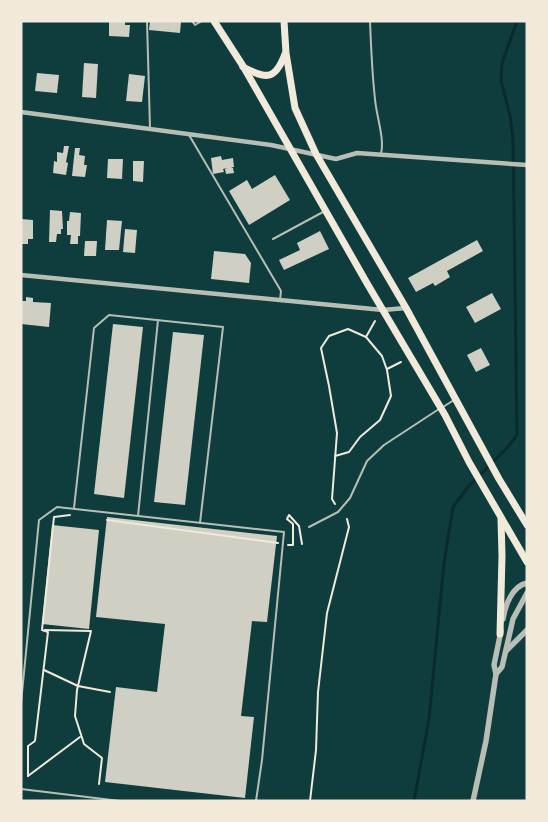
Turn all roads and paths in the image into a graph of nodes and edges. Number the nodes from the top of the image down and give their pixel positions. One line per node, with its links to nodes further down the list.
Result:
1 (146, 21): 10 (lane)
2 (192, 21): 3 (lane)
3 (202, 21)
4 (214, 21): 8 (main road)
5 (284, 21): 7 (main road)
6 (370, 21): 14 (lane)
7 (286, 53): 8 (main road); 13 (main road)
8 (243, 66): 12 (main road)
9 (21, 112): 10 (street)
10 (150, 128): 11 (street)
11 (187, 133): 12 (street); 19 (lane)
12 (290, 148): 13 (street); 16 (main road)
13 (316, 154): 14 (street); 20 (main road)
14 (380, 155): 15 (street)
15 (527, 165)
16 (326, 211): 17 (lane); 21 (main road)
17 (273, 239)
18 (21, 275): 19 (street)
19 (280, 300): 21 (street)
20 (406, 308): 21 (street); 27 (main road)
21 (383, 310): 28 (main road)
22 (158, 320): 31 (lane); 33 (lane); 37 (lane)
23 (375, 321): 24 (path)
24 (366, 337): 26 (path); 29 (path)
25 (401, 362): 26 (path)
26 (387, 369): 29 (path)
27 (456, 398): 28 (lane); 38 (main road)
28 (441, 408): 34 (main road); 39 (lane)
29 (335, 456): 30 (path)
30 (335, 504)
31 (74, 509): 33 (lane); 52 (lane)
32 (74, 515): 44 (path)
33 (138, 516): 37 (lane)
34 (501, 516): 41 (main road); 46 (main road)
35 (103, 519): 40 (path)
36 (347, 519): 58 (path)
37 (200, 523): 57 (lane)
38 (527, 525)
39 (309, 527)
40 (302, 544)
41 (527, 562)
42 (527, 583): 46 (street)
43 (527, 593): 47 (street)
44 (42, 630): 48 (path); 50 (path)
45 (527, 630): 47 (street)
46 (500, 634): 49 (street)
47 (505, 651): 49 (street)
48 (44, 670): 50 (path); 53 (path)
49 (496, 674): 59 (street)
50 (78, 686): 51 (path); 53 (path)
51 (110, 692)
52 (21, 703)
53 (81, 736): 54 (path)
54 (99, 784)
55 (21, 790): 56 (lane)
56 (120, 801)
57 (256, 801)
58 (310, 801)
59 (473, 801)

